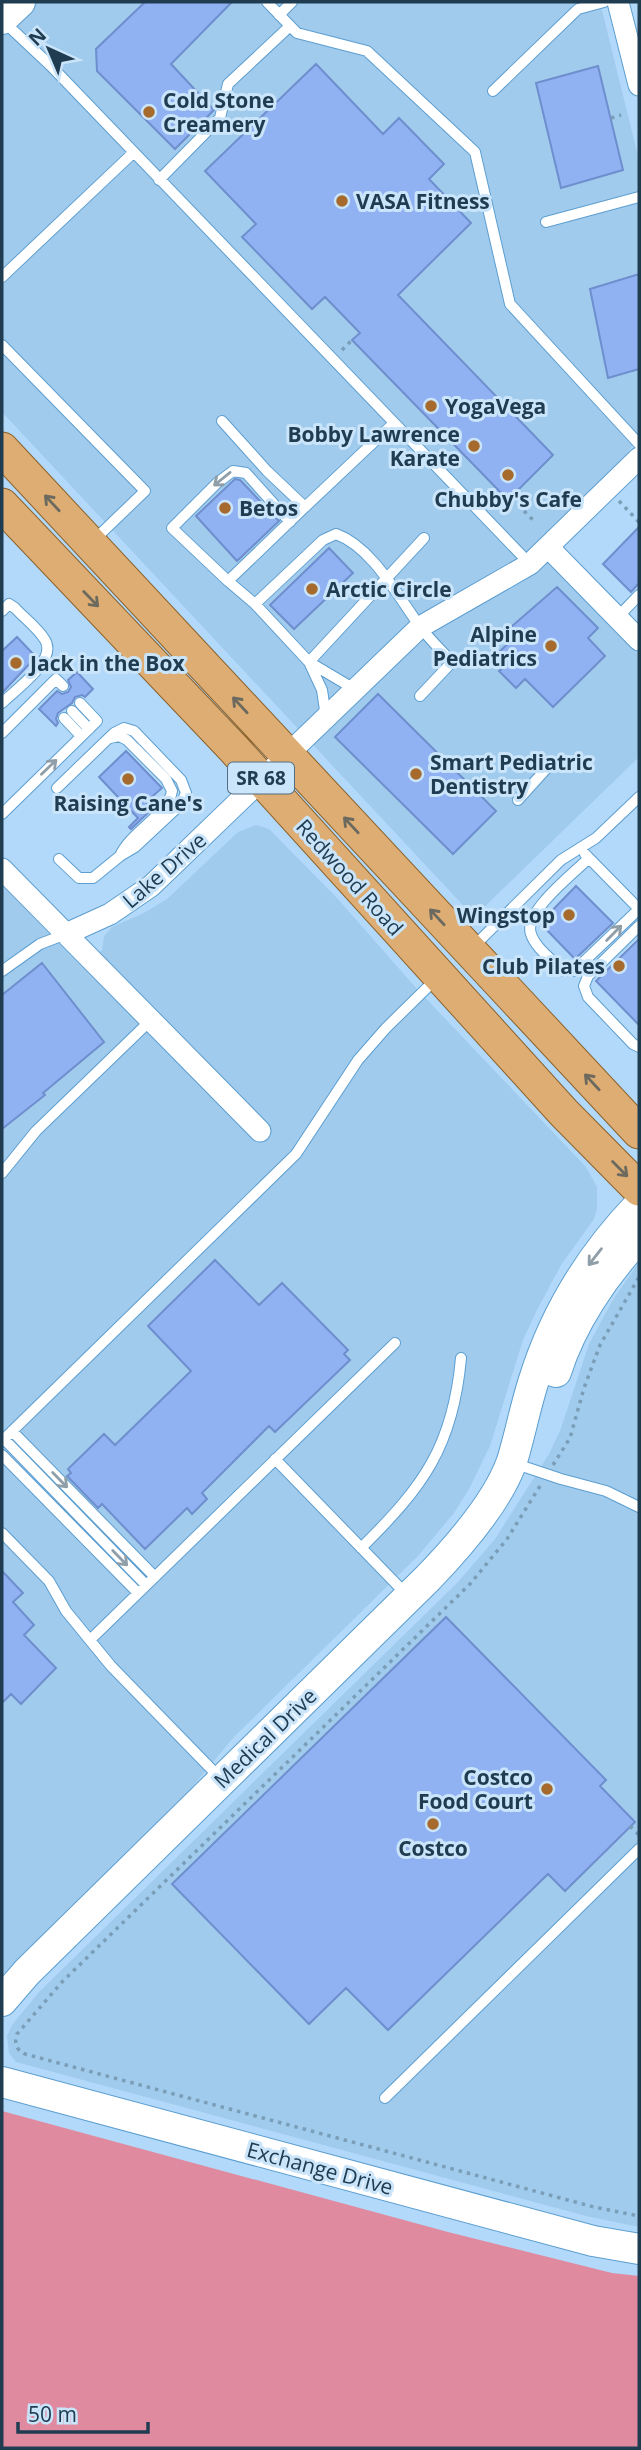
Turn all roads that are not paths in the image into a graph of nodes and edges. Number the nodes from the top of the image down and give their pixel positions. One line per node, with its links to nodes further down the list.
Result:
1 (20, 2): 7 (street)
2 (267, 2): 6 (lane)
3 (292, 2): 6 (lane)
4 (604, 2): 10 (lane)
5 (618, 2): 9 (street)
6 (279, 15): 8 (lane)
7 (2, 20): 11 (lane)
8 (290, 26): 12 (lane); 19 (lane)
9 (639, 85)
10 (493, 91)
11 (133, 153): 12 (lane); 15 (lane)
12 (159, 180): 18 (lane)
13 (639, 197): 14 (lane)
14 (545, 222)
15 (2, 277)
16 (2, 345): 26 (lane)
17 (222, 421): 23 (lane)
18 (394, 423): 23 (lane); 28 (lane)
19 (639, 444)
20 (2, 449): 26 (main road, Redwood Road / SR 68, one-way to 20)
21 (639, 458): 27 (street, Lake Drive)
22 (2, 505): 47 (main road, Redwood Road / SR 68, one-way to 47)
23 (305, 507): 24 (lane)
24 (290, 522): 30 (lane); 30 (lane, one-way to 30)
25 (424, 538): 29 (lane)
26 (90, 544): 45 (main road, Redwood Road / SR 68, one-way to 26)
27 (548, 547): 28 (street, Lake Drive); 34 (street)
28 (530, 564): 35 (street, Lake Drive)
29 (387, 578): 32 (lane); 35 (lane); 37 (lane)
30 (228, 581): 32 (lane)
31 (639, 595): 34 (lane)
32 (255, 604): 37 (lane)
33 (5, 608): 41 (lane)
34 (617, 618): 36 (street)
35 (420, 627): 38 (street, Lake Drive); 40 (lane)
36 (639, 640)
37 (309, 662): 38 (lane); 42 (lane)
38 (356, 690): 42 (street, Lake Drive)
39 (51, 692): 44 (lane)
40 (420, 695)
41 (2, 703)
42 (326, 717): 45 (street, Lake Drive)
43 (85, 732): 43 (lane); 51 (lane, one-way to 43)
44 (2, 733)
45 (286, 755): 47 (street, Lake Drive); 59 (main road, Redwood Road / SR 68, one-way to 45)
46 (547, 768): 50 (lane)
47 (262, 779): 58 (street, Lake Drive); 61 (main road, Redwood Road / SR 68)
48 (57, 788): 54 (lane)
49 (639, 797): 52 (lane)
50 (518, 800)
51 (2, 814)
52 (579, 848): 53 (lane); 59 (lane)
53 (589, 858): 56 (lane); 56 (lane, one-way to 56)
54 (59, 859)
55 (2, 869): 58 (street)
56 (639, 909)
57 (639, 926): 63 (lane)
58 (66, 934): 60 (lane); 62 (street)
59 (468, 951): 65 (main road, Redwood Road / SR 68, one-way to 59)
60 (2, 971)
61 (440, 976): 67 (main road, Redwood Road / SR 68, one-way to 67); 72 (lane)
62 (150, 1020): 64 (street); 66 (lane)
63 (639, 1047)
64 (260, 1131)
65 (639, 1132)
66 (2, 1173)
67 (639, 1189)
68 (639, 1205): 75 (street, Medical Drive, one-way to 75)
69 (639, 1238): 75 (street, Medical Drive)
70 (395, 1343): 74 (lane)
71 (461, 1358): 78 (lane)
72 (6, 1437): 79 (lane, one-way to 79)
73 (2, 1455): 79 (lane)
74 (275, 1460): 78 (lane); 79 (lane)
75 (511, 1462): 76 (lane); 80 (street, Medical Drive)
76 (639, 1507)
77 (2, 1533): 81 (lane)
78 (361, 1548): 80 (lane)
79 (146, 1585): 81 (lane)
80 (410, 1597): 82 (street, Medical Drive)
81 (90, 1639): 82 (lane)
82 (223, 1780): 84 (street, Medical Drive)
83 (639, 1849): 86 (lane)
84 (2, 2001)
85 (2, 2082): 87 (street, Exchange Drive)
86 (385, 2098)
87 (639, 2249)

